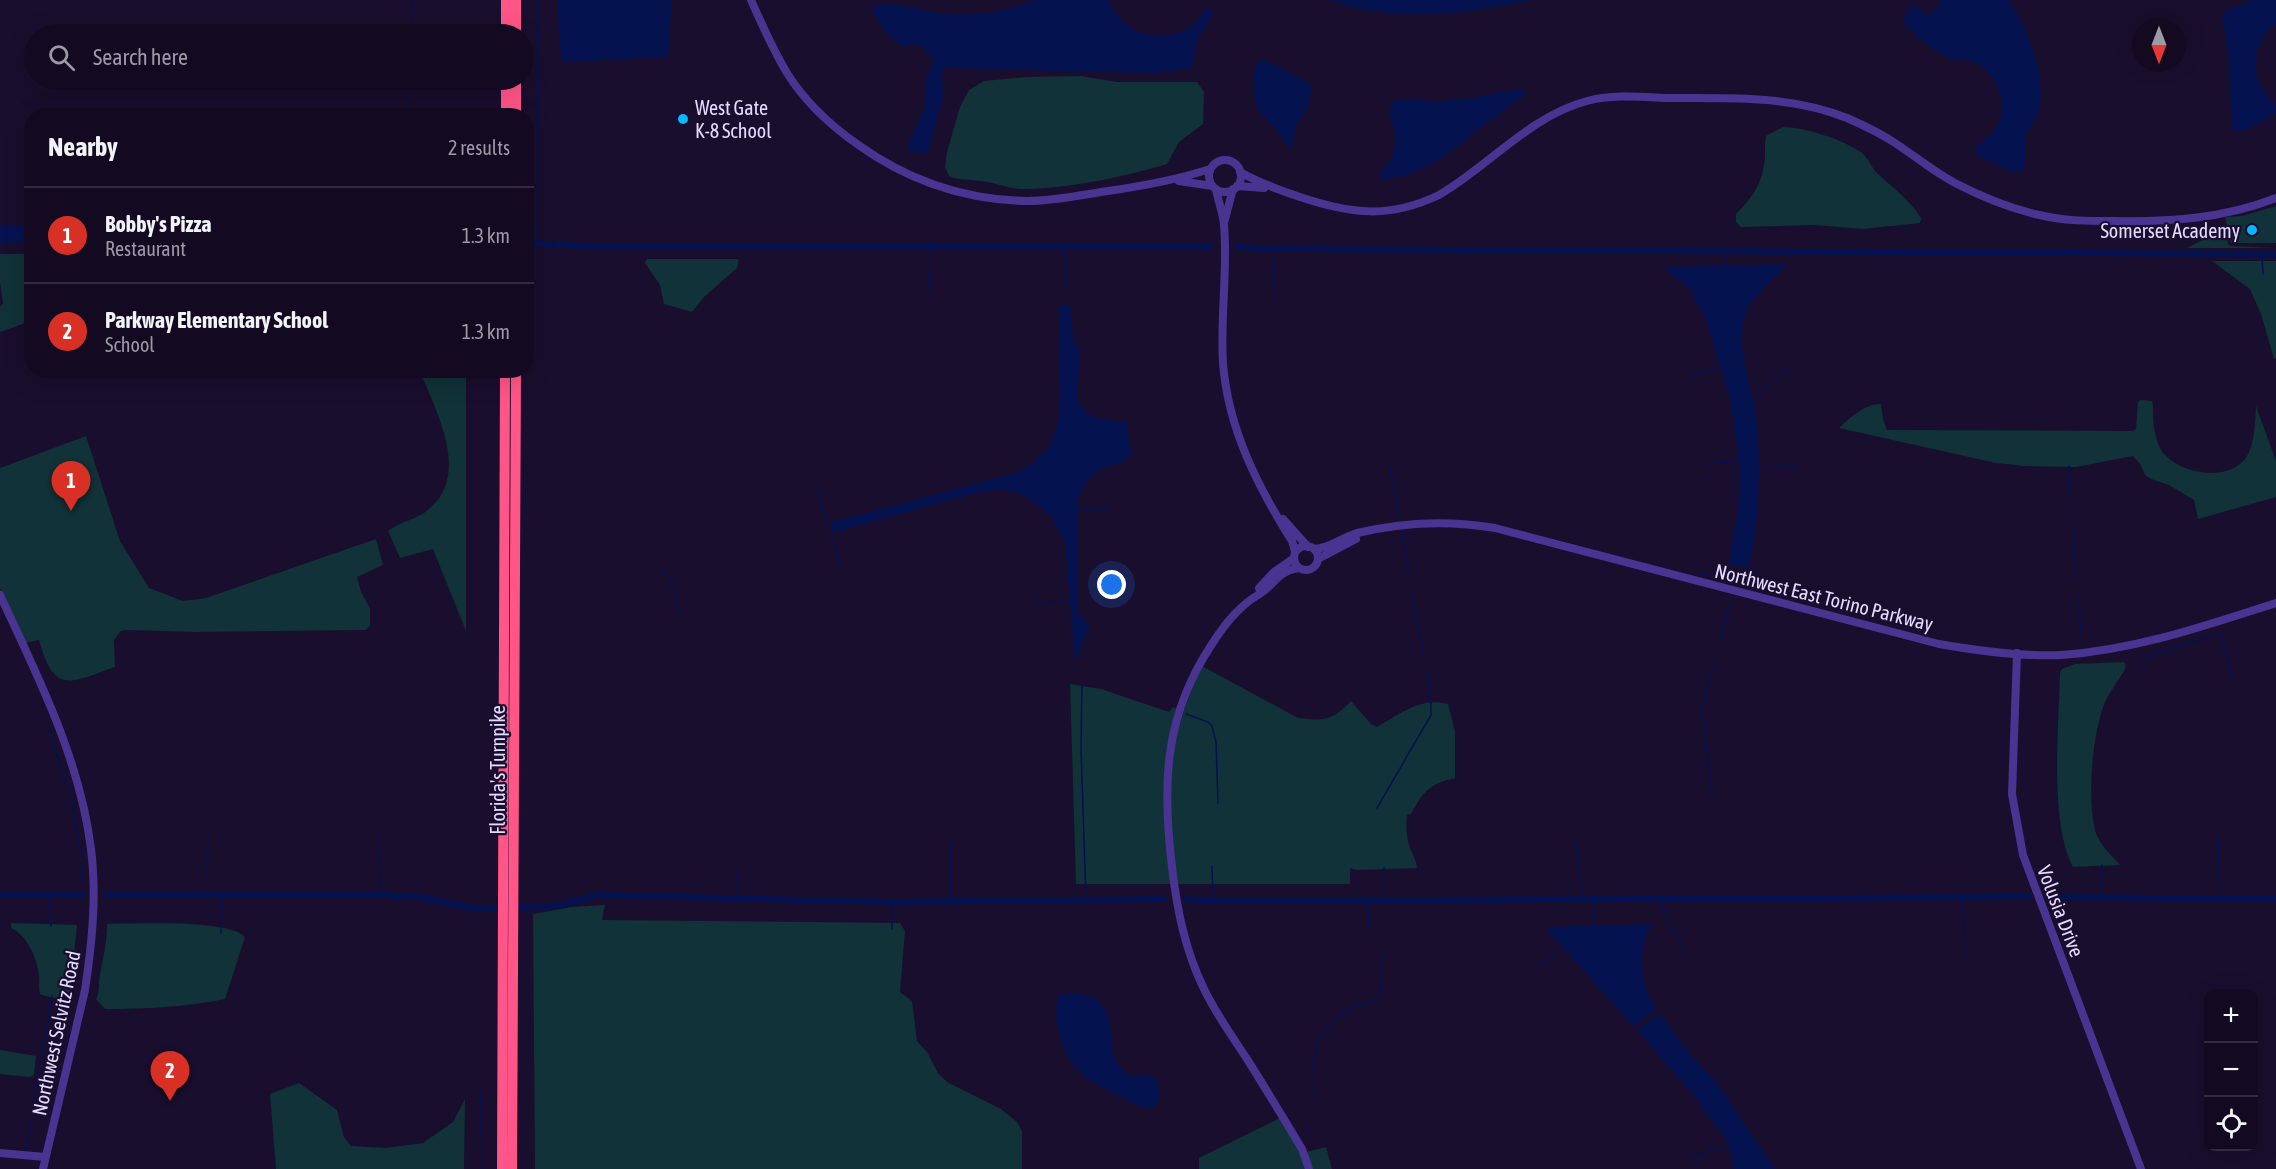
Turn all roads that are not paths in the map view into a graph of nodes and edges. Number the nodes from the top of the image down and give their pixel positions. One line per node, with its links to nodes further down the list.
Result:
1 (506, 0): 4 (highway)
2 (516, 0): 5 (highway)
3 (751, 0): 12 (street)
4 (506, 24)
5 (516, 24)
6 (506, 90): 8 (highway)
7 (516, 90): 9 (highway)
8 (506, 108)
9 (516, 108)
10 (1210, 169): 11 (street); 12 (street); 13 (street)
11 (1240, 172): 14 (street); 15 (street)
12 (1172, 180): 13 (street)
13 (1214, 188): 14 (street); 17 (street)
14 (1235, 188): 15 (street); 17 (street)
15 (1277, 189): 16 (street)
16 (2276, 198)
17 (1224, 224): 20 (street)
18 (505, 378): 30 (highway, Florida's Turnpike)
19 (516, 378): 30 (highway, Florida's Turnpike)
20 (1279, 517): 22 (street); 23 (street)
21 (1364, 533): 22 (street, Northwest East Torino Parkway); 24 (street, Northwest East Torino Parkway); 29 (street, Northwest East Torino Parkway)
22 (1311, 548): 23 (street); 24 (street)
23 (1294, 554): 25 (street); 27 (street)
24 (1318, 559): 25 (street)
25 (1299, 568): 27 (street)
26 (0, 595): 33 (street, Northwest Selvitz Road)
27 (1253, 596): 37 (street)
28 (2276, 603): 29 (street, Northwest East Torino Parkway)
29 (2017, 653): 38 (street, Volusia Drive)
30 (509, 880): 31 (highway, Florida's Turnpike)
31 (509, 931): 35 (highway, Florida's Turnpike); 36 (highway, Florida's Turnpike)
32 (0, 1153): 33 (street)
33 (45, 1157): 34 (street, Northwest Selvitz Road)
34 (43, 1169)
35 (502, 1169)
36 (512, 1169)
37 (1310, 1169)
38 (2141, 1169)

